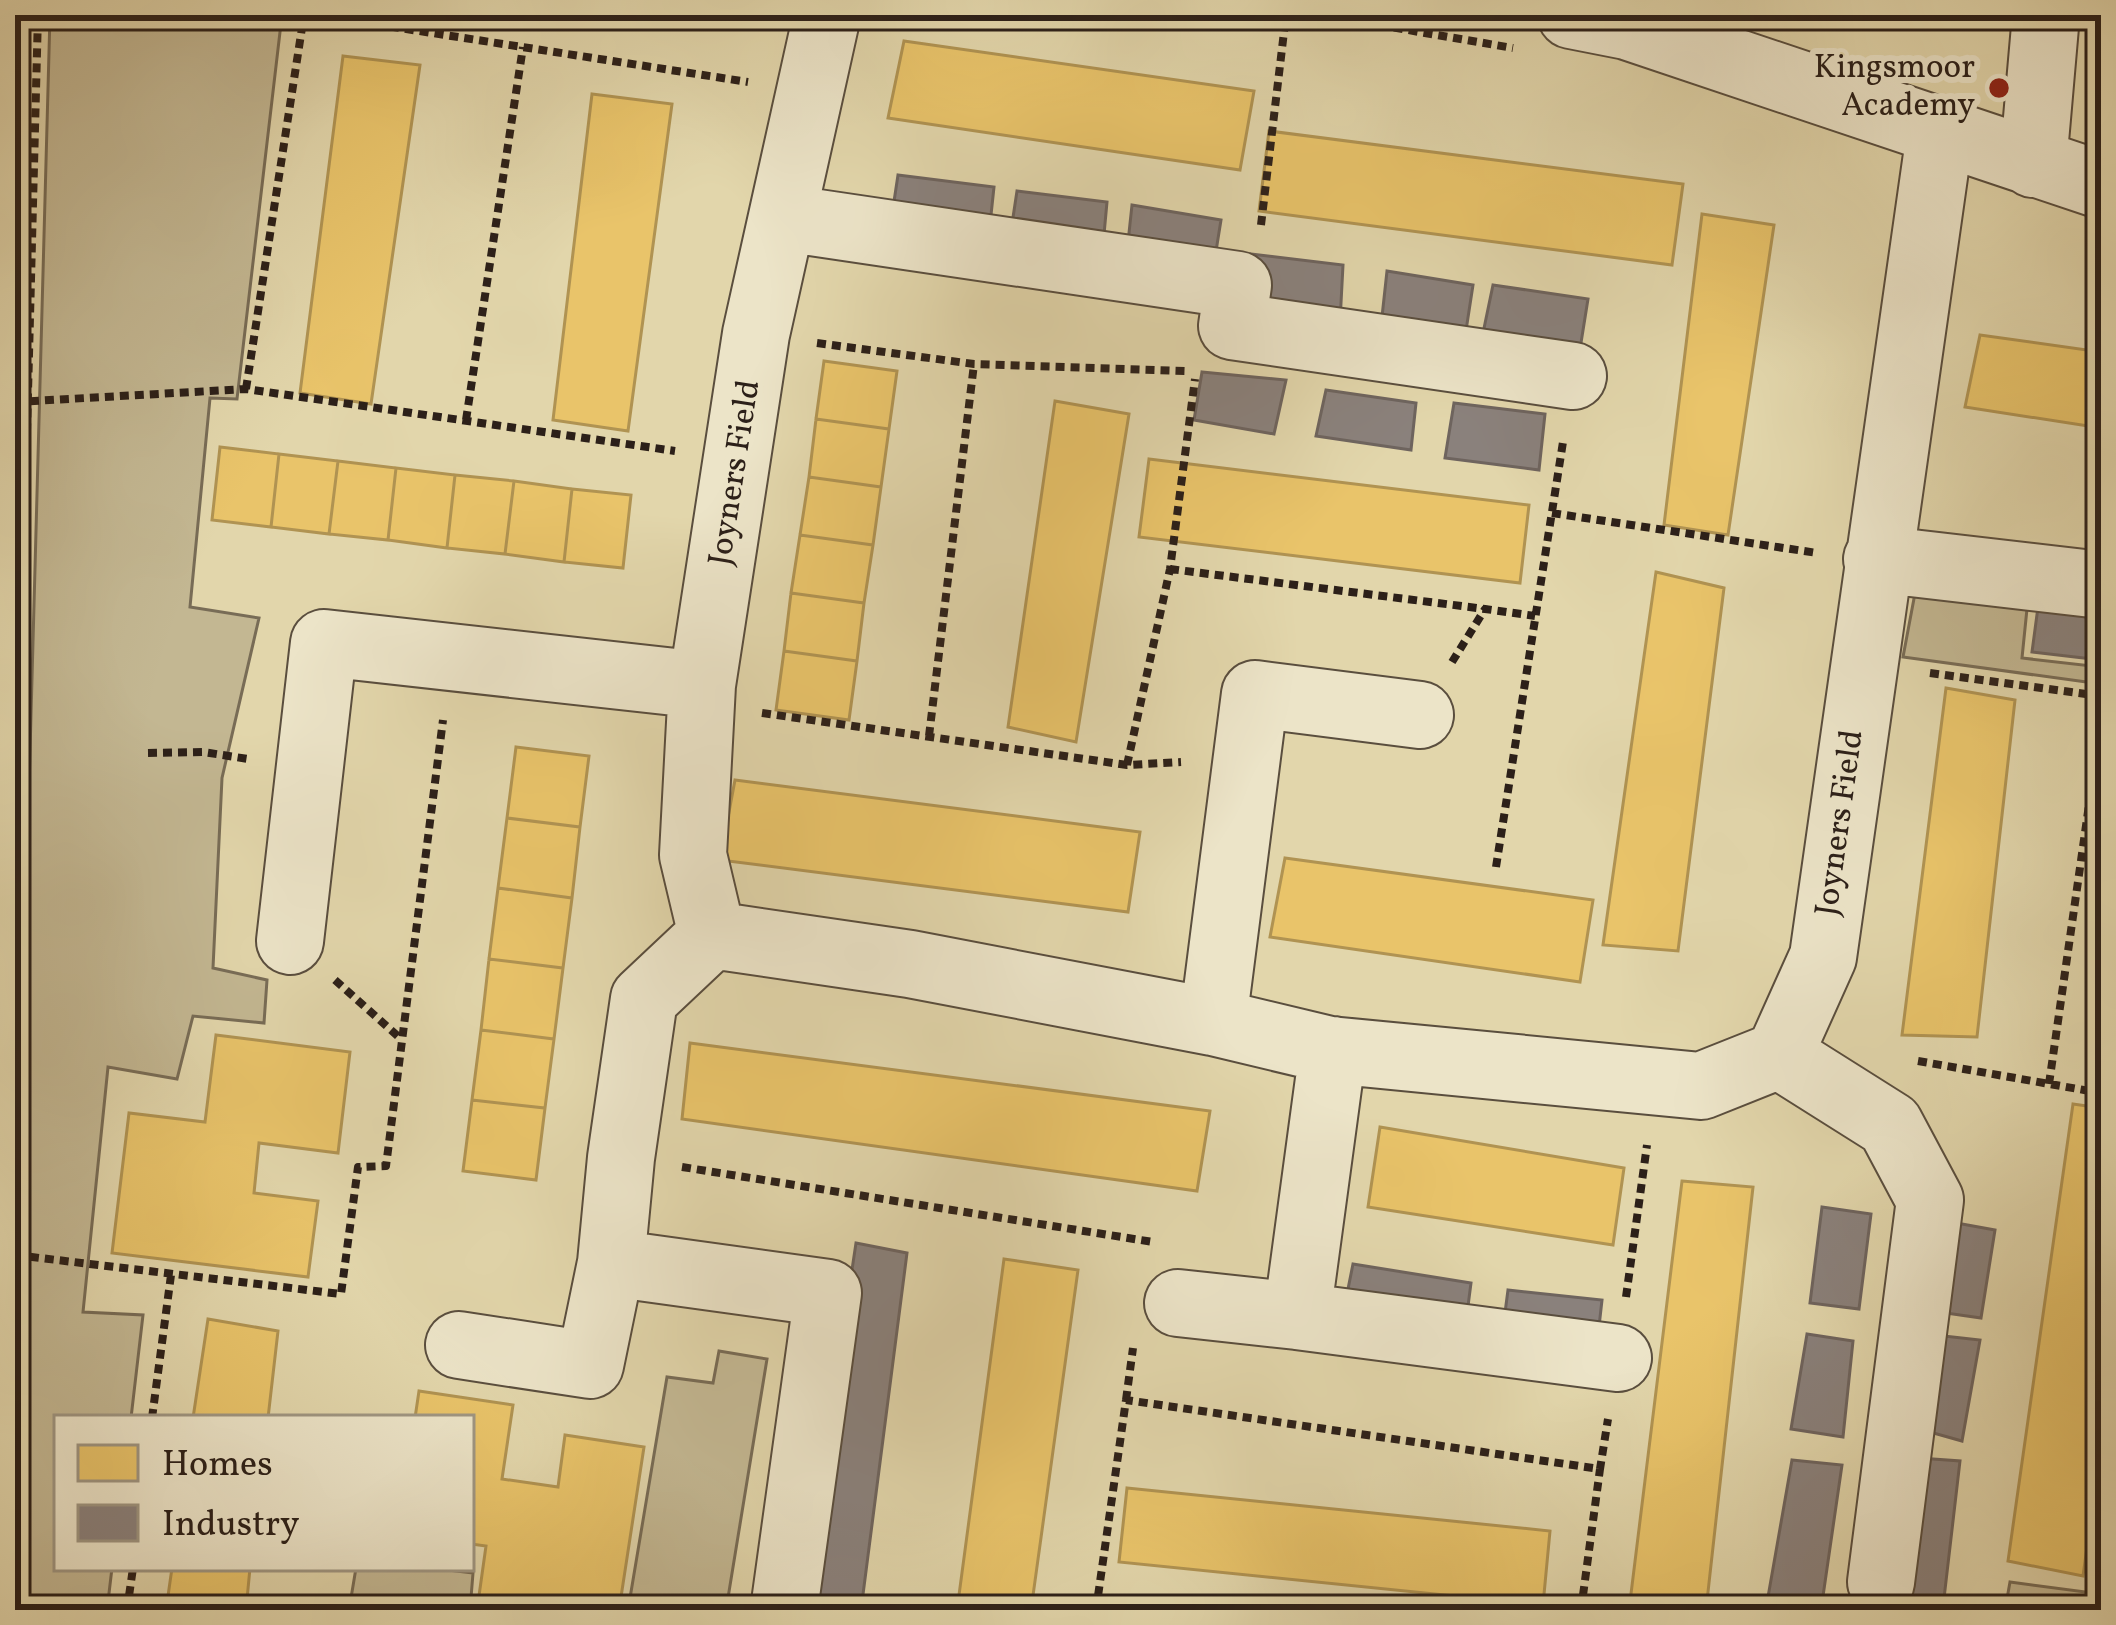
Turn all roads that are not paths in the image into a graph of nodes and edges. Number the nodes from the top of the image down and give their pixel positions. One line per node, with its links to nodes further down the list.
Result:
1 (827, 15): 7 (street, Joyners Field)
2 (2046, 15): 5 (street)
3 (1552, 33): 4 (street)
4 (1940, 134): 5 (street); 9 (street, Joyners Field)
5 (2033, 164): 6 (street)
6 (2101, 185)
7 (784, 218): 8 (street); 11 (street, Joyners Field)
8 (1573, 376)
9 (1877, 561): 10 (street); 17 (street, Joyners Field)
10 (2101, 585)
11 (702, 695): 13 (street, Joyners Field); 14 (street)
12 (1420, 715): 15 (street)
13 (712, 934): 15 (street); 18 (street)
14 (290, 941)
15 (1213, 1022): 16 (street)
16 (1333, 1050): 17 (street); 20 (street)
17 (1779, 1054): 23 (street)
18 (611, 1263): 21 (street); 24 (street)
19 (1175, 1274): 20 (street)
20 (1297, 1316): 22 (street)
21 (459, 1345)
22 (1618, 1358)
23 (1881, 1582)
24 (784, 1610)

